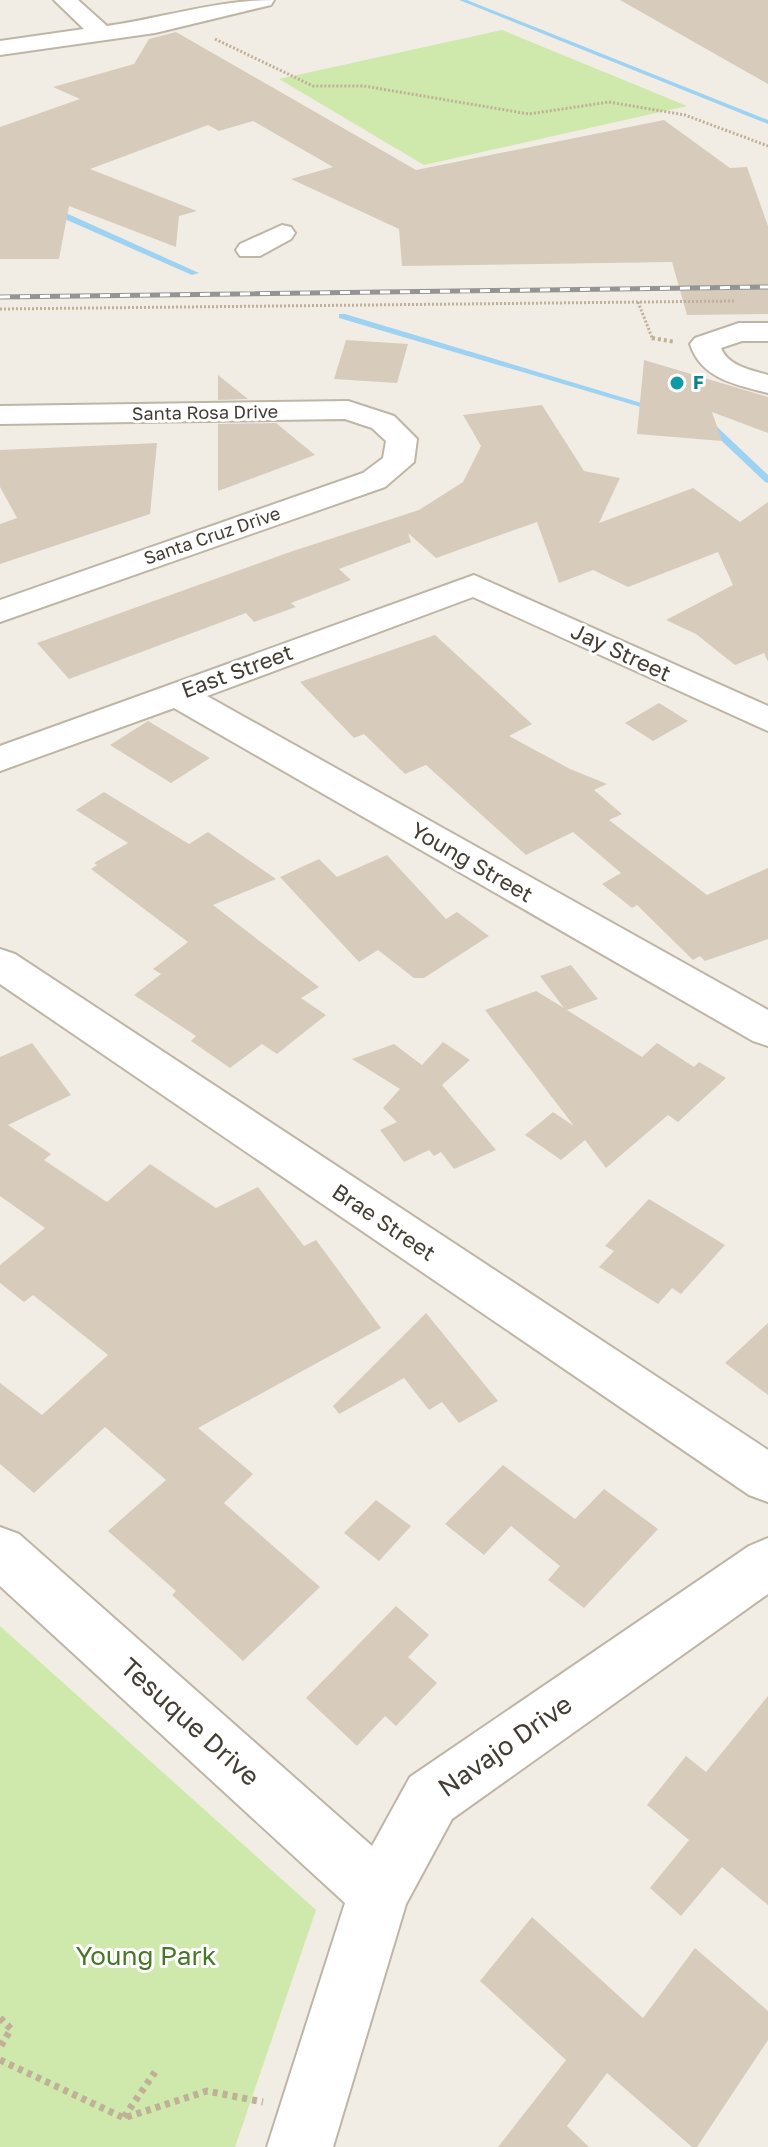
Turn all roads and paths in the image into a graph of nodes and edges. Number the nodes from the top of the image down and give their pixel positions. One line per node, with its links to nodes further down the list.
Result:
1 (65, 0): 4 (street)
2 (263, 0): 3 (street)
3 (182, 21): 4 (street); 6 (path)
4 (103, 34): 5 (street)
5 (0, 48)
6 (768, 146)
7 (282, 233): 8 (street)
8 (250, 250)
9 (739, 301): 10 (path)
10 (638, 302): 11 (path); 13 (path)
11 (0, 309)
12 (768, 332): 13 (street)
13 (705, 344): 14 (street)
14 (768, 384)
15 (0, 415): 16 (street, Santa Rosa Drive)
16 (402, 439): 18 (street, Santa Cruz Drive)
17 (474, 585): 19 (street, East Street); 20 (street, Jay Street)
18 (0, 612)
19 (175, 693): 21 (street, East Street); 23 (street, Young Street)
20 (768, 720)
21 (0, 759)
22 (0, 964): 24 (street, Brae Street)
23 (768, 1030)
24 (768, 1479)
25 (0, 1551): 27 (street, Tesuque Drive)
26 (768, 1563): 27 (street, Navajo Drive)
27 (379, 1893): 34 (street, Navajo Drive)
28 (0, 2018): 29 (path)
29 (0, 2047)
30 (0, 2060): 33 (path)
31 (155, 2072): 33 (path)
32 (264, 2102): 33 (path)
33 (124, 2118)
34 (300, 2147)

